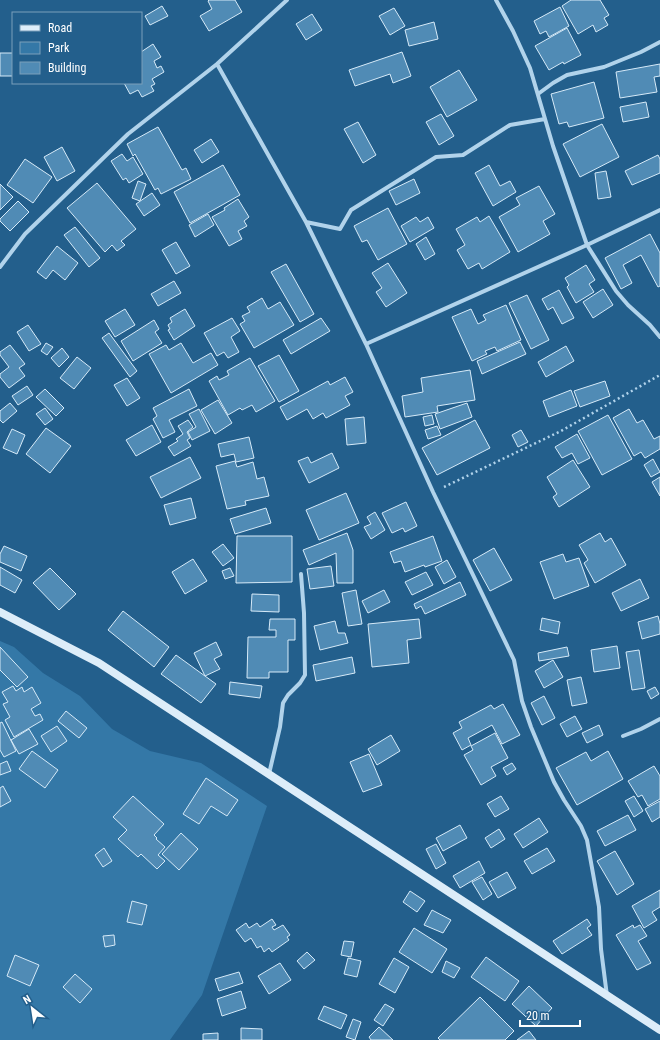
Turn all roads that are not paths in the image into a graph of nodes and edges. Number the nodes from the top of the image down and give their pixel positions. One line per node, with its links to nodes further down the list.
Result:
1 (287, 0): 4 (street)
2 (496, 0): 5 (street)
3 (660, 42): 5 (street)
4 (217, 64): 8 (street); 10 (street)
5 (538, 94): 6 (street)
6 (545, 119): 8 (street); 9 (street)
7 (660, 210): 9 (street)
8 (306, 222): 12 (street)
9 (587, 245): 11 (street); 12 (street)
10 (0, 267)
11 (660, 337)
12 (366, 344): 18 (street)
13 (301, 574): 17 (street)
14 (0, 612): 17 (main road)
15 (660, 719): 16 (street)
16 (623, 736)
17 (269, 774): 18 (main road)
18 (607, 996): 19 (main road)
19 (660, 1030)

